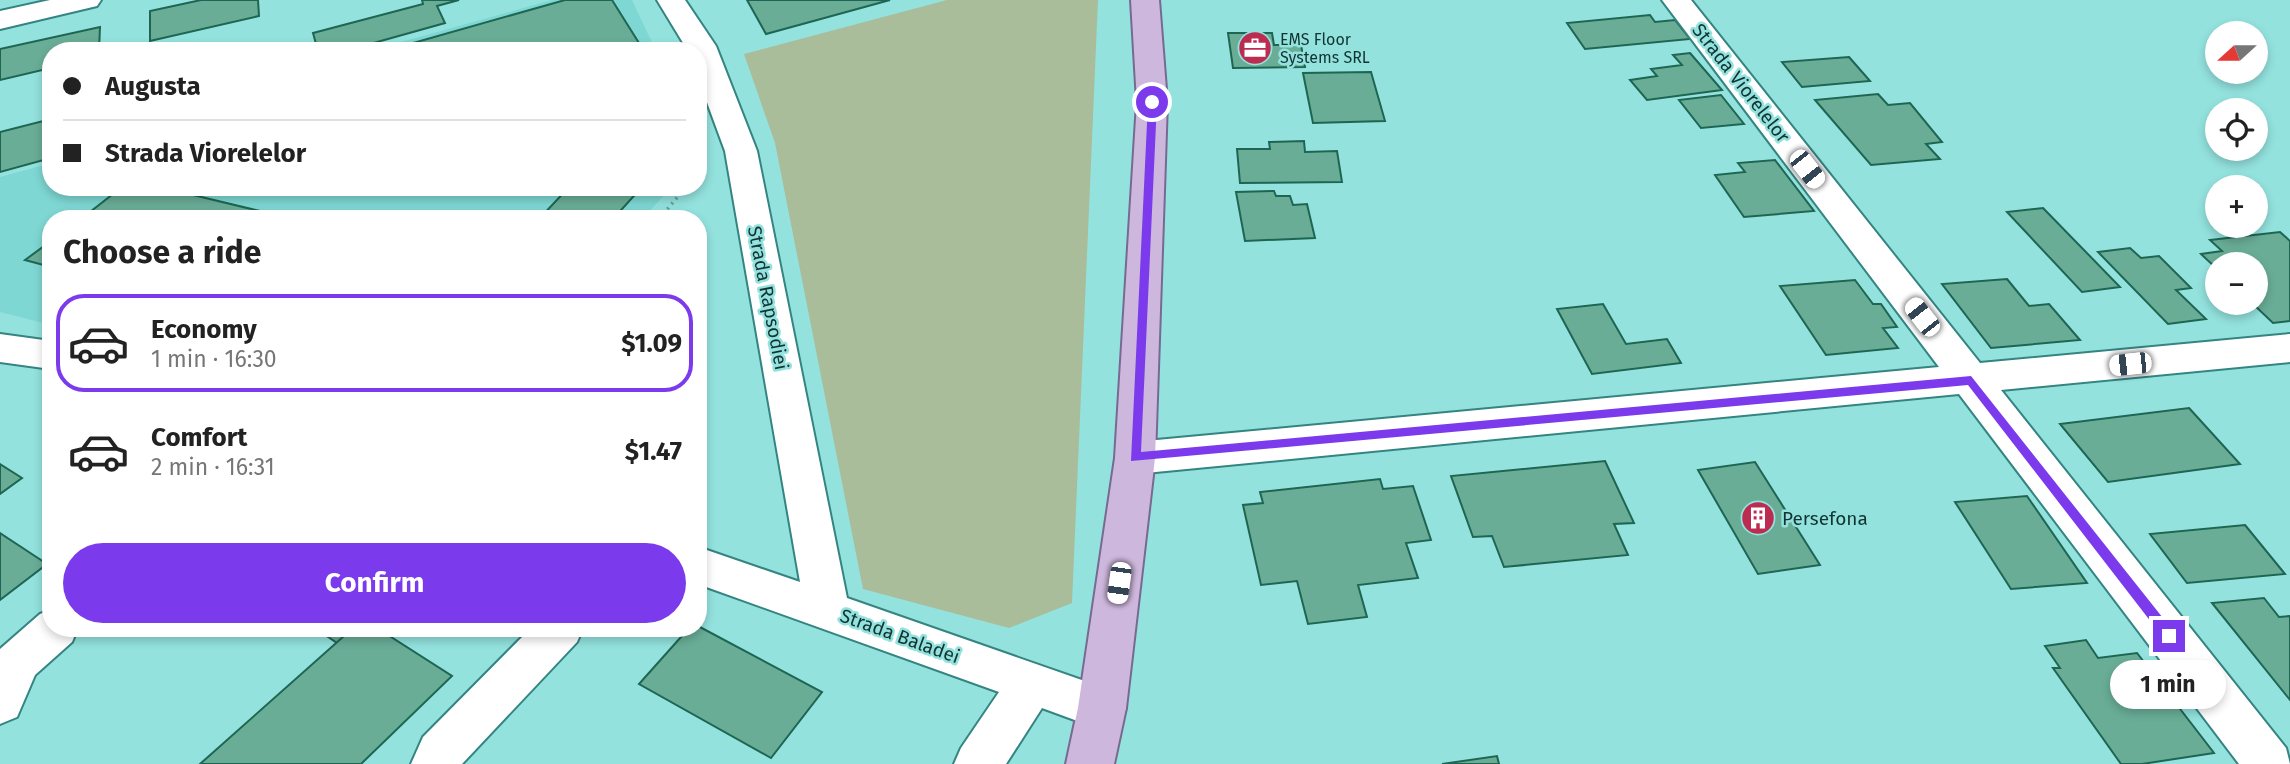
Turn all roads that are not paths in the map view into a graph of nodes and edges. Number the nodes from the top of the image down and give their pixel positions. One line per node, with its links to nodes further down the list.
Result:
1 (87, 0): 5 (street)
2 (671, 0): 6 (street, Strada Rapsodiei)
3 (1145, 0): 12 (main road)
4 (1676, 0): 11 (street, Strada Viorelelor)
5 (0, 20)
6 (698, 42)
7 (707, 62): 14 (street, Strada Rapsodiei)
8 (0, 348): 10 (street)
9 (2290, 348): 11 (street)
10 (42, 354)
11 (1971, 380): 12 (street); 23 (street, Strada Viorelelor)
12 (1135, 457): 19 (main road)
13 (707, 568): 14 (street, Strada Baladei)
14 (827, 609): 17 (street, Strada Baladei)
15 (46, 637): 18 (street)
16 (552, 637): 20 (street)
17 (1031, 684): 19 (street, Strada Baladei); 21 (street)
18 (0, 702)
19 (1102, 708): 22 (main road)
20 (435, 764)
21 (978, 764)
22 (1090, 764)
23 (2269, 764)

